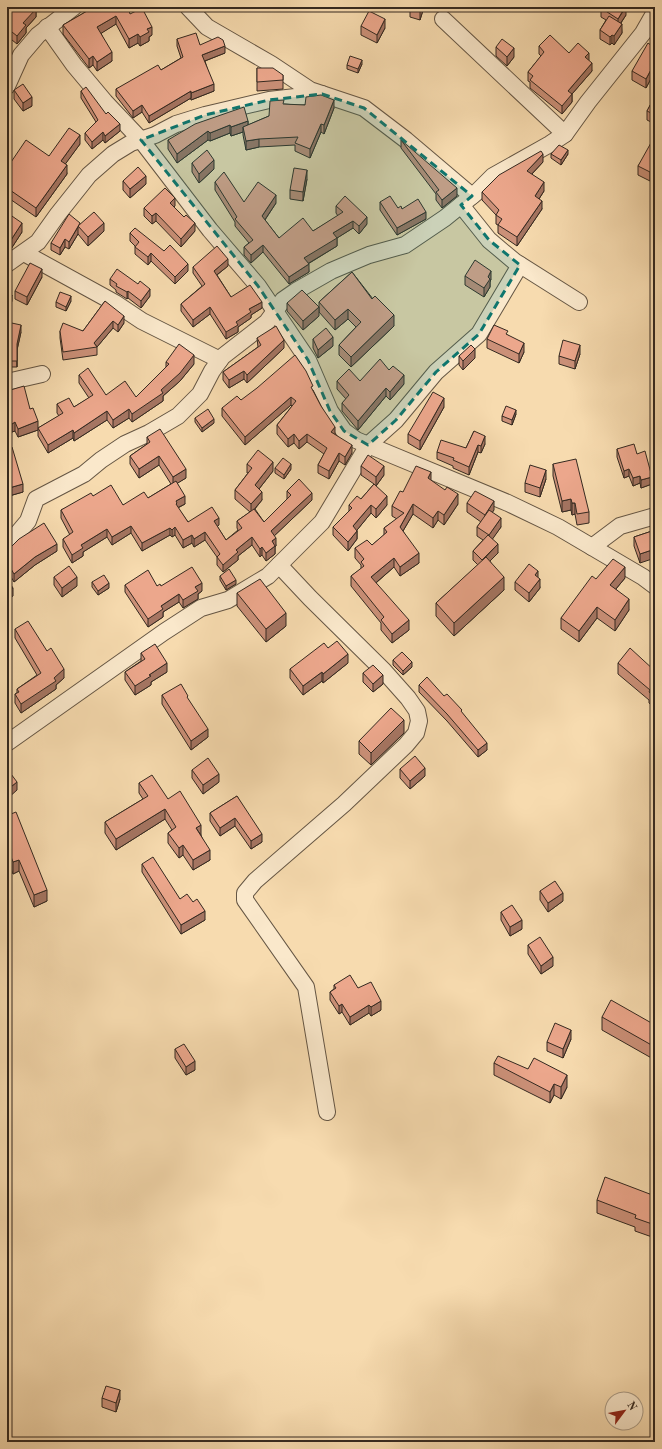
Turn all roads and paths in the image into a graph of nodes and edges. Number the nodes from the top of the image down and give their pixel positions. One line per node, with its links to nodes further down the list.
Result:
1 (74, 7): 5 (street)
2 (188, 7): 7 (street)
3 (655, 12): 8 (street)
4 (443, 19): 8 (street)
5 (47, 27): 6 (street); 9 (street)
6 (7, 86)
7 (322, 94): 9 (street); 10 (street)
8 (565, 134): 10 (street)
9 (141, 140): 11 (street); 15 (street)
10 (466, 201): 13 (street); 15 (street)
11 (24, 253): 12 (street); 16 (street)
12 (7, 264)
13 (520, 265): 14 (street); 19 (street)
14 (578, 302)
15 (275, 311): 16 (street); 19 (street)
16 (220, 360): 21 (street)
17 (42, 374): 18 (street)
18 (7, 382)
19 (368, 445): 22 (street); 23 (street)
20 (655, 516): 22 (street)
21 (7, 546)
22 (592, 547): 24 (street)
23 (279, 565): 25 (street); 26 (street)
24 (655, 586)
25 (7, 743)
26 (327, 1112)

